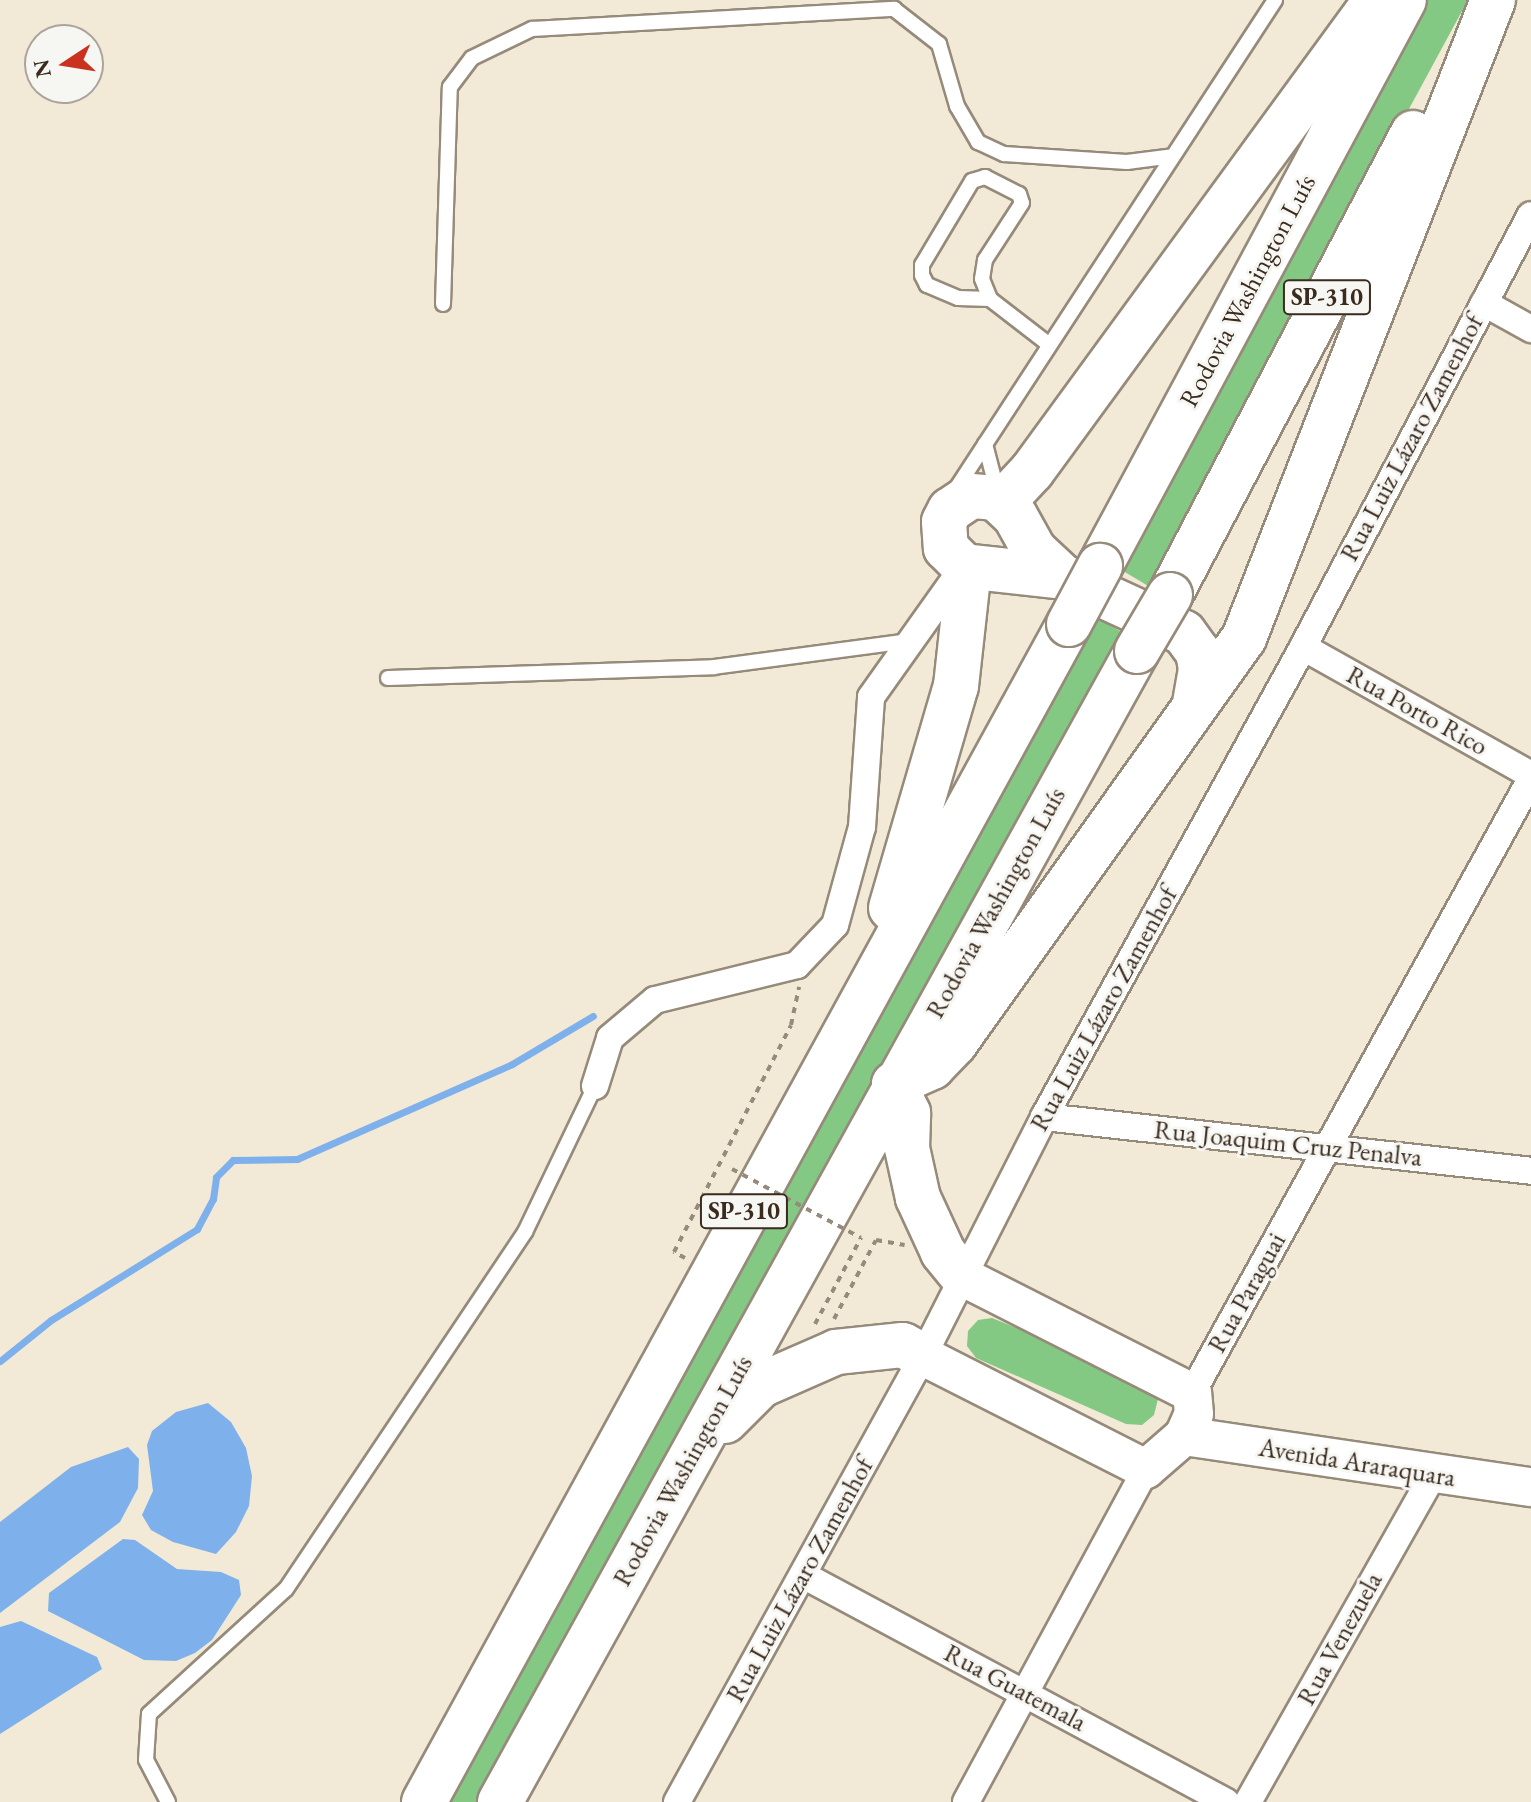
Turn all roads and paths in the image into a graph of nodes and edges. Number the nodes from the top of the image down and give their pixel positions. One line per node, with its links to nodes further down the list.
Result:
1 (1275, 0): 6 (lane)
2 (1376, 0): 14 (highway)
3 (1404, 0): 17 (highway, Rodovia Washington Luís / SP-310)
4 (1483, 0): 19 (highway, Rodovia Washington Luís / SP-310)
5 (1493, 0): 18 (highway)
6 (1173, 156): 10 (lane); 12 (lane)
7 (1531, 215): 9 (street, Rua Luiz Lázaro Zamenhof)
8 (990, 299): 8 (lane); 12 (lane)
9 (1484, 303): 11 (street); 21 (street, Rua Luiz Lázaro Zamenhof)
10 (443, 304)
11 (1531, 329)
12 (1047, 343): 13 (lane)
13 (985, 444): 14 (lane); 15 (lane)
14 (1002, 501): 15 (highway); 17 (highway)
15 (944, 522): 16 (highway)
16 (966, 567): 17 (highway); 20 (street); 29 (highway)
17 (1082, 572): 19 (highway); 29 (highway, Rodovia Washington Luís / SP-310, bridge)
18 (1264, 593): 19 (highway); 23 (highway)
19 (1177, 614): 23 (highway); 26 (highway, Rodovia Washington Luís / SP-310, bridge)
20 (908, 641): 22 (lane); 25 (street)
21 (1303, 647): 24 (street, Rua Porto Rico); 28 (street, Rua Luiz Lázaro Zamenhof)
22 (388, 678)
23 (1195, 704): 26 (highway)
24 (1531, 777): 30 (street, Rua Paraguai)
25 (797, 965): 27 (street); 34 (path)
26 (894, 1084): 35 (highway); 44 (highway, Rodovia Washington Luís / SP-310)
27 (595, 1086): 47 (lane)
28 (1044, 1117): 30 (street, Rua Joaquim Cruz Penalva); 35 (street, Rua Luiz Lázaro Zamenhof)
29 (780, 1145): 48 (highway, Rodovia Washington Luís / SP-310)
30 (1327, 1148): 31 (street, Rua Joaquim Cruz Penalva); 39 (street, Rua Paraguai)
31 (1531, 1171)
32 (725, 1182): 37 (path, bridge)
33 (876, 1240): 36 (path)
34 (692, 1245)
35 (963, 1277): 38 (street, Rua Luiz Lázaro Zamenhof); 39 (street)
36 (833, 1321)
37 (826, 1335)
38 (923, 1356): 41 (street); 44 (highway); 45 (street, Rua Luiz Lázaro Zamenhof)
39 (1192, 1393): 40 (street, Rua Paraguai)
40 (1184, 1436): 41 (street); 42 (street, Avenida Araraquara)
41 (1146, 1469): 46 (street)
42 (1433, 1475): 43 (street, Avenida Araraquara); 53 (street, Rua Venezuela)
43 (1531, 1487)
44 (662, 1512): 49 (highway, Rodovia Washington Luís / SP-310)
45 (803, 1575): 46 (street, Rua Guatemala); 50 (street, Rua Luiz Lázaro Zamenhof)
46 (1027, 1695): 51 (street); 52 (street, Rua Guatemala)
47 (168, 1802)
48 (424, 1802)
49 (500, 1802)
50 (677, 1802)
51 (966, 1802)
52 (1226, 1802)
53 (1248, 1802)

